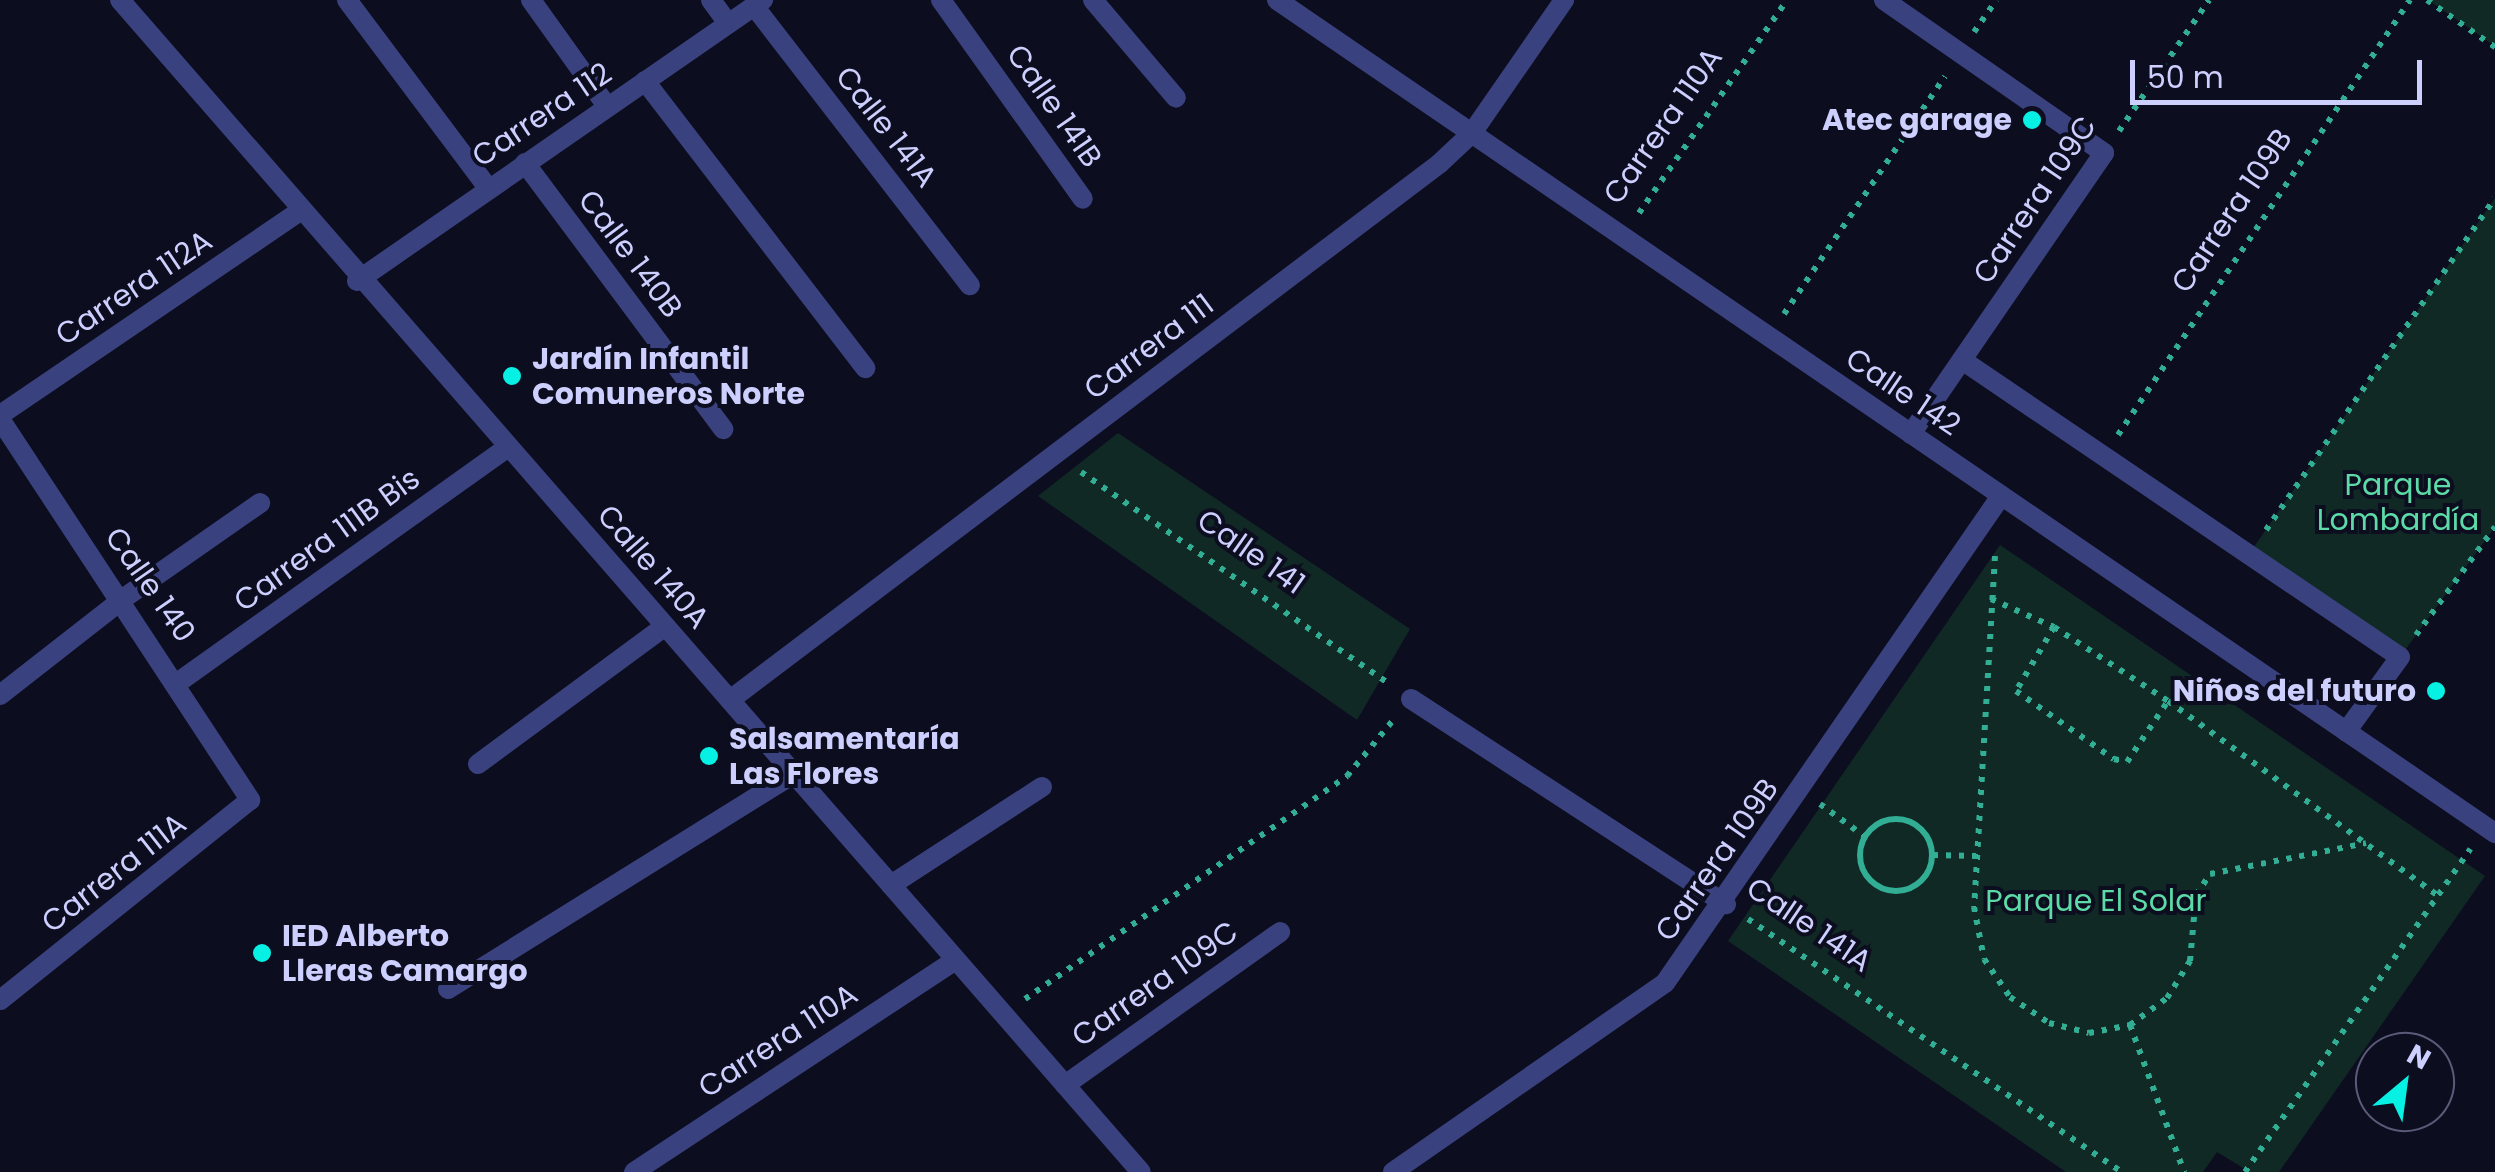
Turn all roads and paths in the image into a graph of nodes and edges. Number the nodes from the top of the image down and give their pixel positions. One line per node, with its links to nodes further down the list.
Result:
1 (120, 0): 28 (street, Calle 140A)
2 (348, 0): 25 (street)
3 (532, 0): 21 (street)
4 (710, 0): 16 (street)
5 (942, 0): 27 (street, Calle 141B)
6 (1093, 0): 20 (street)
7 (1277, 0): 22 (street, Calle 142)
8 (1564, 0): 22 (street, Carrera 111)
9 (1787, 0): 29 (path, Carrera 110A)
10 (1884, 0): 18 (street)
11 (1996, 0): 18 (path)
12 (2209, 0): 23 (path, Carrera 109C)
13 (2410, 0): 40 (path, Carrera 109B)
14 (2427, 0): 17 (path)
15 (758, 3): 16 (street, Carrera 112); 31 (street, Calle 141A)
16 (728, 23): 19 (street, Carrera 112)
17 (2495, 46)
18 (1960, 53): 23 (street); 32 (path)
19 (645, 81): 21 (street, Carrera 112); 34 (street)
20 (1176, 98)
21 (607, 106): 24 (street, Carrera 112)
22 (1472, 133): 29 (street, Calle 142); 39 (street, Carrera 111)
23 (2104, 152): 33 (street, Carrera 109C)
24 (525, 163): 25 (street, Carrera 112); 36 (street, Calle 140B)
25 (488, 188): 30 (street, Carrera 112)
26 (2495, 198): 45 (path)
27 (1083, 199)
28 (302, 210): 30 (street, Calle 140A); 35 (street, Carrera 112A)
29 (1623, 236): 32 (street, Calle 142)
30 (357, 281): 38 (street, Calle 140A)
31 (970, 285)
32 (1768, 336): 37 (street, Calle 142)
33 (1962, 360): 37 (street, Carrera 109C); 40 (street)
34 (865, 368)
35 (0, 417): 46 (street, Calle 140)
36 (723, 429)
37 (1911, 434): 41 (street, Calle 142)
38 (508, 446): 48 (street, Calle 140A); 51 (street, Carrera 111B Bis)
39 (1056, 455): 53 (path, Calle 141); 54 (street, Carrera 111)
40 (2104, 456): 45 (street)
41 (2001, 496): 56 (street, Calle 142); 61 (street, Carrera 109B)
42 (260, 503): 46 (street)
43 (2495, 527): 50 (path)
44 (1996, 547): 47 (path)
45 (2249, 554): 50 (street)
46 (124, 598): 51 (street, Calle 140); 52 (street)
47 (1991, 599): 49 (path); 66 (path)
48 (665, 626): 54 (street, Calle 140A); 57 (street)
49 (2054, 626): 55 (path); 55 (path)
50 (2400, 657): 56 (street)
51 (180, 681): 59 (street, Calle 140)
52 (0, 695)
53 (1410, 698): 69 (street, Calle 141A); 74 (path)
54 (730, 700): 58 (street, Calle 140A)
55 (2168, 701): 64 (path)
56 (2346, 732): 62 (street, Calle 142)
57 (478, 764)
58 (794, 774): 67 (street, Calle 140A); 72 (street)
59 (248, 786): 73 (street, Carrera 111A)
60 (1042, 787): 67 (street)
61 (1802, 792): 63 (path); 69 (street, Carrera 109B)
62 (2490, 830): 68 (path)
63 (1864, 836): 65 (path); 65 (path)
64 (2366, 842): 68 (path); 75 (path)
65 (1933, 855): 66 (path)
66 (1976, 856): 75 (path)
67 (890, 885): 71 (street, Calle 140A)
68 (2438, 896): 82 (path)
69 (1726, 904): 79 (street, Carrera 109B); 80 (path, Calle 141A)
70 (1280, 932): 76 (street, Carrera 109C)
71 (956, 960): 74 (street, Calle 140A); 77 (street, Carrera 110A)
72 (448, 990)
73 (0, 1000)
74 (1003, 1014): 76 (street, Calle 140A)
75 (2130, 1025): 81 (path)
76 (1065, 1085): 78 (street, Calle 140A)
77 (634, 1172)
78 (1141, 1172)
79 (1393, 1172)
80 (2121, 1172)
81 (2184, 1172)
82 (2246, 1172)

